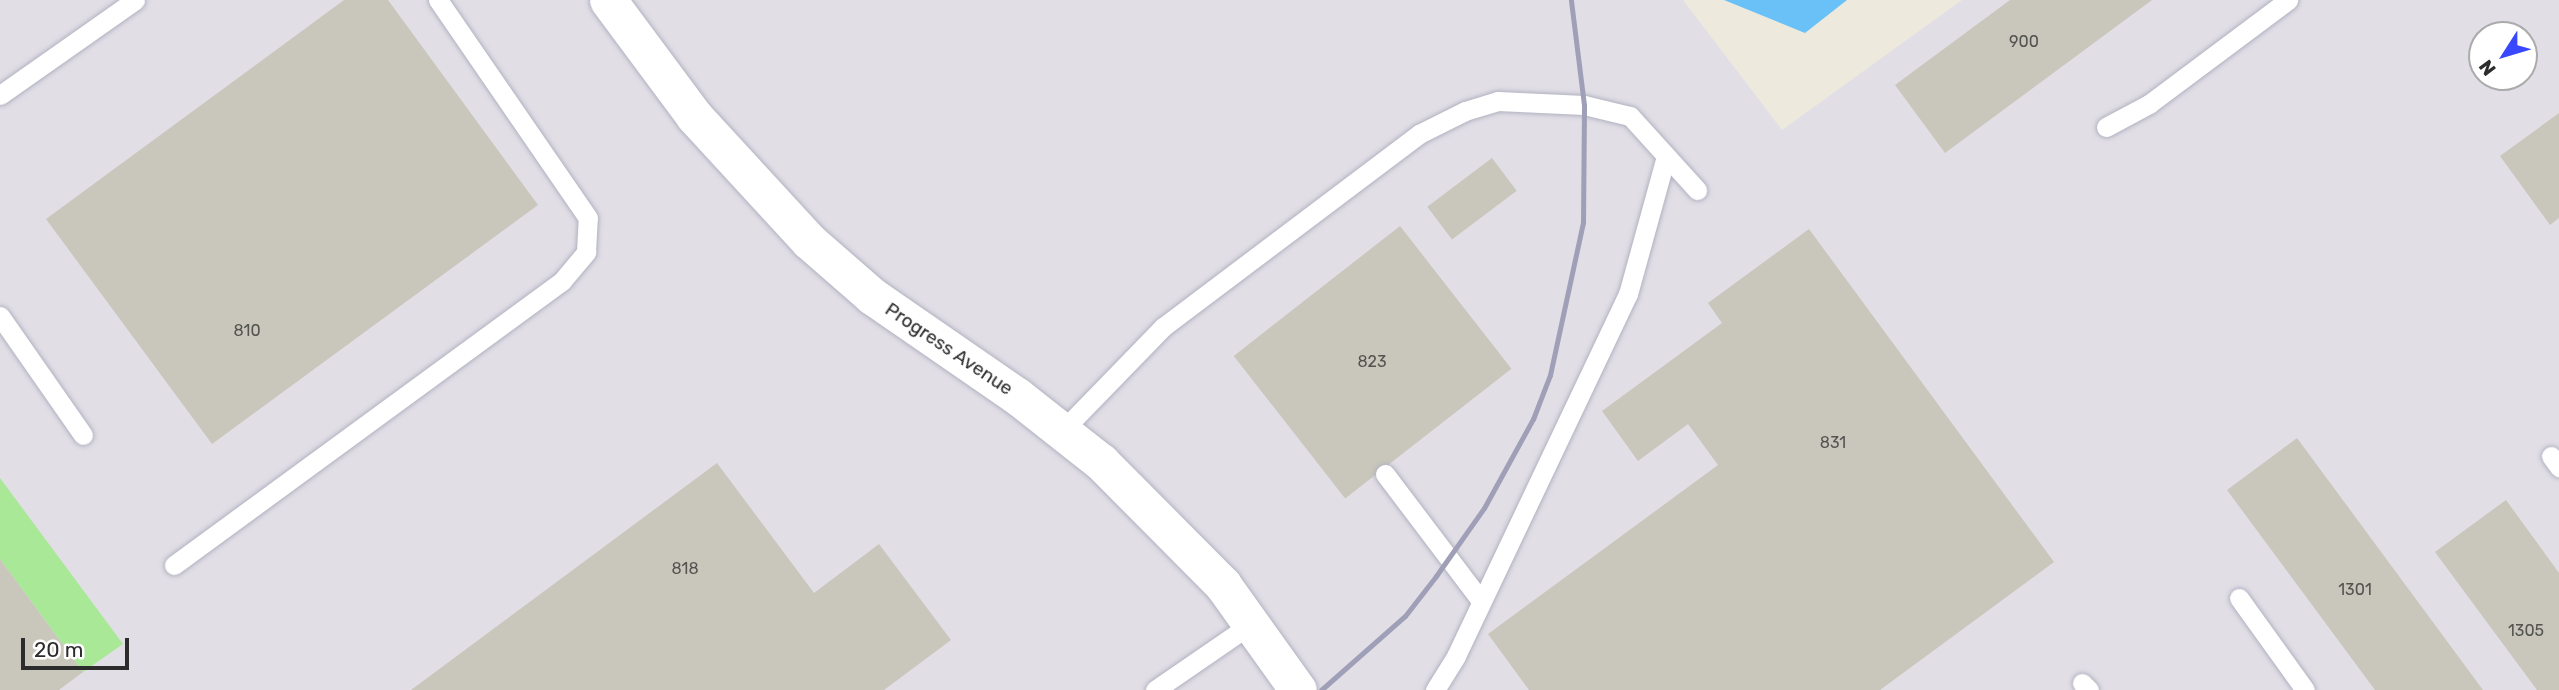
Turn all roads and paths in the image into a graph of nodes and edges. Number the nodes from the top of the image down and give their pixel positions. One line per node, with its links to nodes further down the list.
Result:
1 (135, 0): 5 (lane)
2 (438, 0): 13 (lane)
3 (608, 0): 10 (street, Progress Avenue)
4 (2288, 0): 6 (lane)
5 (0, 95)
6 (2106, 127)
7 (1667, 156): 8 (lane); 10 (lane); 15 (lane)
8 (1698, 190)
9 (0, 316): 11 (lane)
10 (1062, 430): 16 (street, Progress Avenue)
11 (83, 435)
12 (1385, 474): 15 (lane)
13 (174, 565)
14 (2239, 598): 20 (lane)
15 (1481, 601): 19 (lane)
16 (1251, 624): 17 (lane); 18 (street, Progress Avenue)
17 (1155, 690)
18 (1298, 690)
19 (1435, 690)
20 (2305, 690)

